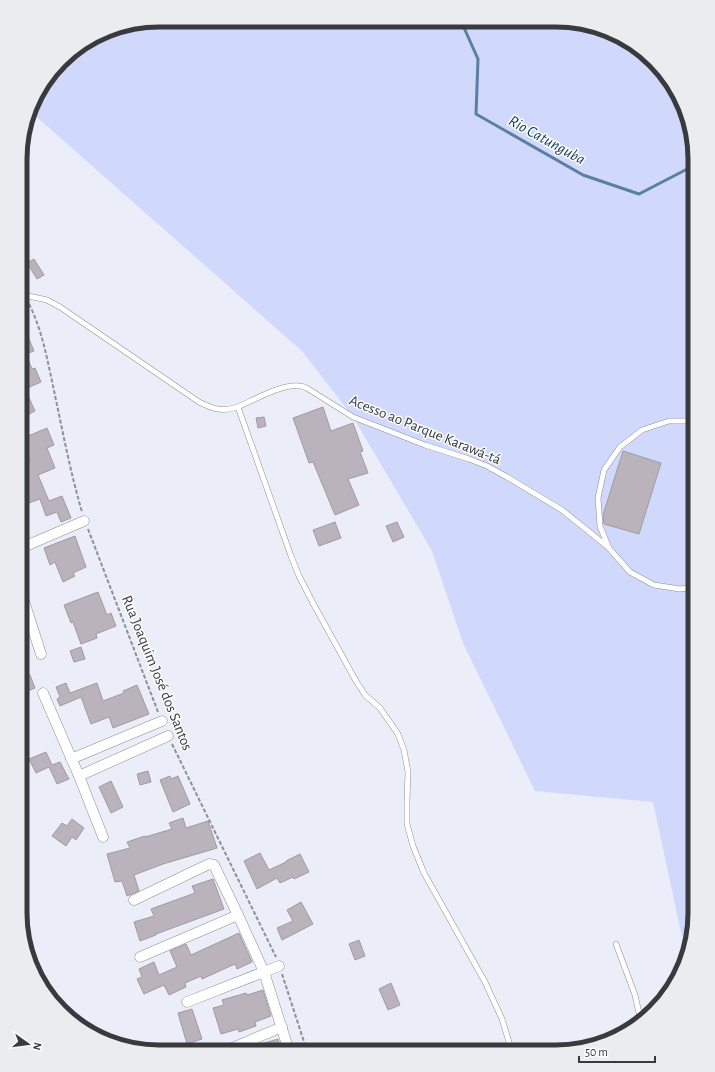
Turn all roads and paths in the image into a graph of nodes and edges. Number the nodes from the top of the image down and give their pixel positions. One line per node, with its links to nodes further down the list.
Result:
1 (27, 295): 3 (lane, Acesso ao Parque Karawá-tá)
2 (27, 300): 5 (path, Rua Joaquim José dos Santos)
3 (238, 408): 7 (lane, Acesso ao Parque Karawá-tá); 29 (lane)
4 (688, 421): 7 (lane)
5 (84, 521): 6 (street); 12 (path, Rua Joaquim José dos Santos)
6 (27, 545)
7 (608, 547): 8 (lane, Acesso ao Parque Karawá-tá)
8 (688, 588)
9 (27, 613): 10 (street)
10 (41, 654)
11 (43, 693): 14 (street)
12 (162, 721): 14 (street)
13 (168, 736): 15 (street); 21 (path, Rua Joaquim José dos Santos)
14 (71, 759): 15 (street)
15 (79, 776): 16 (street)
16 (104, 837)
17 (134, 900): 18 (street)
18 (238, 915): 20 (street); 22 (street)
19 (616, 944): 24 (lane)
20 (140, 957)
21 (279, 966): 22 (street); 28 (path, Rua Joaquim José dos Santos)
22 (264, 972): 23 (street); 25 (street)
23 (187, 1002)
24 (640, 1014)
25 (282, 1027): 26 (street); 27 (street)
26 (239, 1045)
27 (287, 1045)
28 (305, 1045)
29 (510, 1045)

